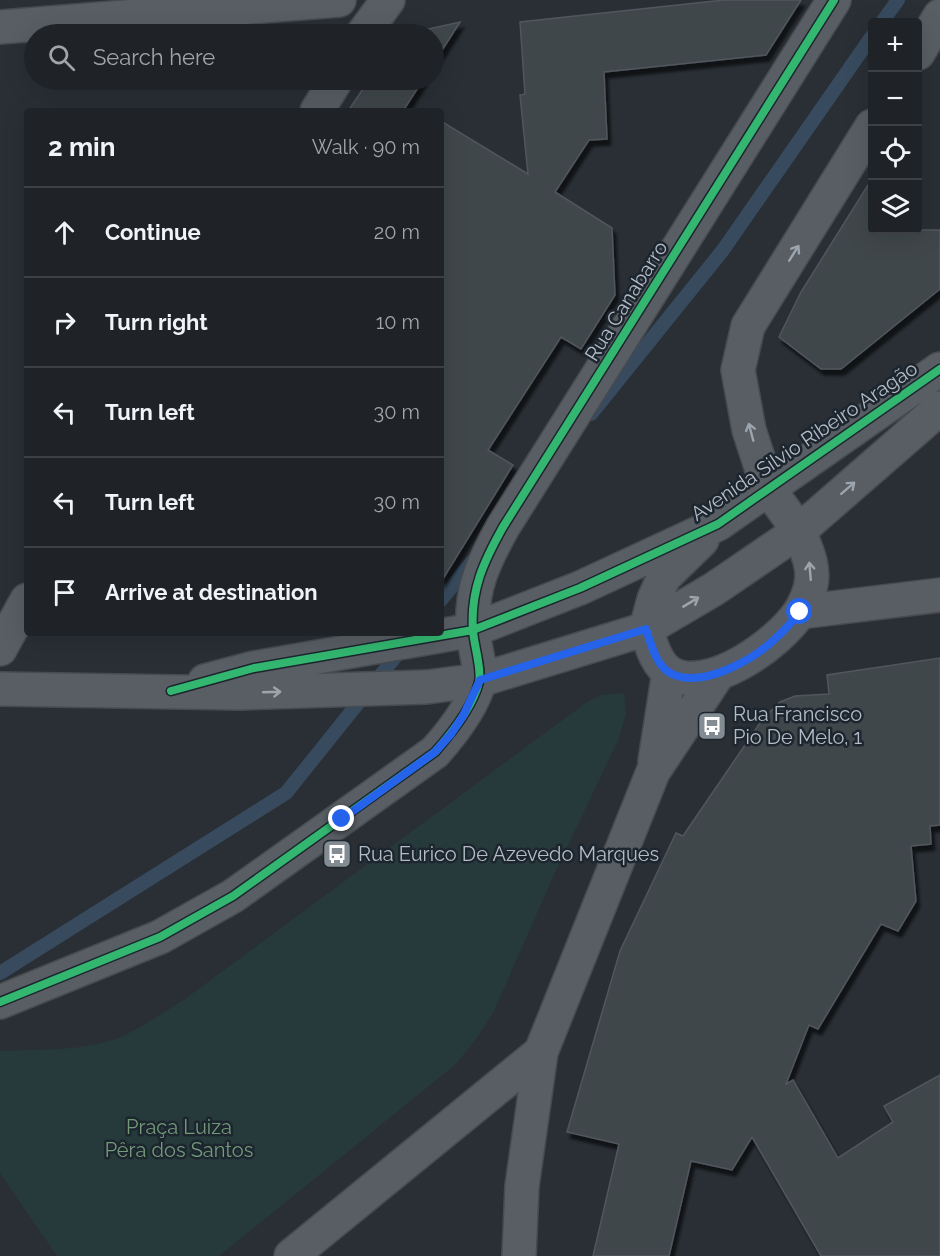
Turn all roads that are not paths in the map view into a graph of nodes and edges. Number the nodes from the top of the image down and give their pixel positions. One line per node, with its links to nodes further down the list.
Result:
1 (339, 0): 5 (street)
2 (388, 0): 6 (street)
3 (834, 0): 22 (street, Rua Canabarro)
4 (940, 16): 9 (street)
5 (38, 24)
6 (370, 24)
7 (24, 25): 8 (street)
8 (0, 27)
9 (922, 46)
10 (330, 90): 11 (street)
11 (318, 108)
12 (868, 134): 15 (street, one-way to 12)
13 (940, 369): 15 (street, Avenida Silvio Ribeiro Aragão)
14 (940, 408): 17 (street, Avenida Silvio Ribeiro Aragão, one-way to 14)
15 (768, 488): 16 (street, Avenida Silvio Ribeiro Aragão); 17 (street)
16 (718, 524): 21 (street); 22 (street, Avenida Silvio Ribeiro Aragão)
17 (798, 531): 20 (street, one-way to 17); 21 (street, Avenida Silvio Ribeiro Aragão, one-way to 17)
18 (940, 596): 20 (street)
19 (24, 605): 25 (street)
20 (800, 612): 27 (street)
21 (646, 629): 26 (street); 28 (street, Avenida Silvio Ribeiro Aragão)
22 (472, 630): 23 (street, Avenida Silvio Ribeiro Aragão); 28 (street)
23 (444, 635)
24 (438, 636): 30 (street, Avenida Silvio Ribeiro Aragão)
25 (0, 649)
26 (669, 672): 27 (street); 31 (street)
27 (718, 674): 31 (street)
28 (480, 680): 30 (street, Avenida Silvio Ribeiro Aragão, one-way to 28); 32 (street)
29 (0, 688): 30 (street, Avenida Silvio Ribeiro Aragão)
30 (171, 691)
31 (653, 772): 33 (street)
32 (0, 1002)
33 (541, 1052): 34 (street); 35 (street)
34 (308, 1251)
35 (519, 1256)

